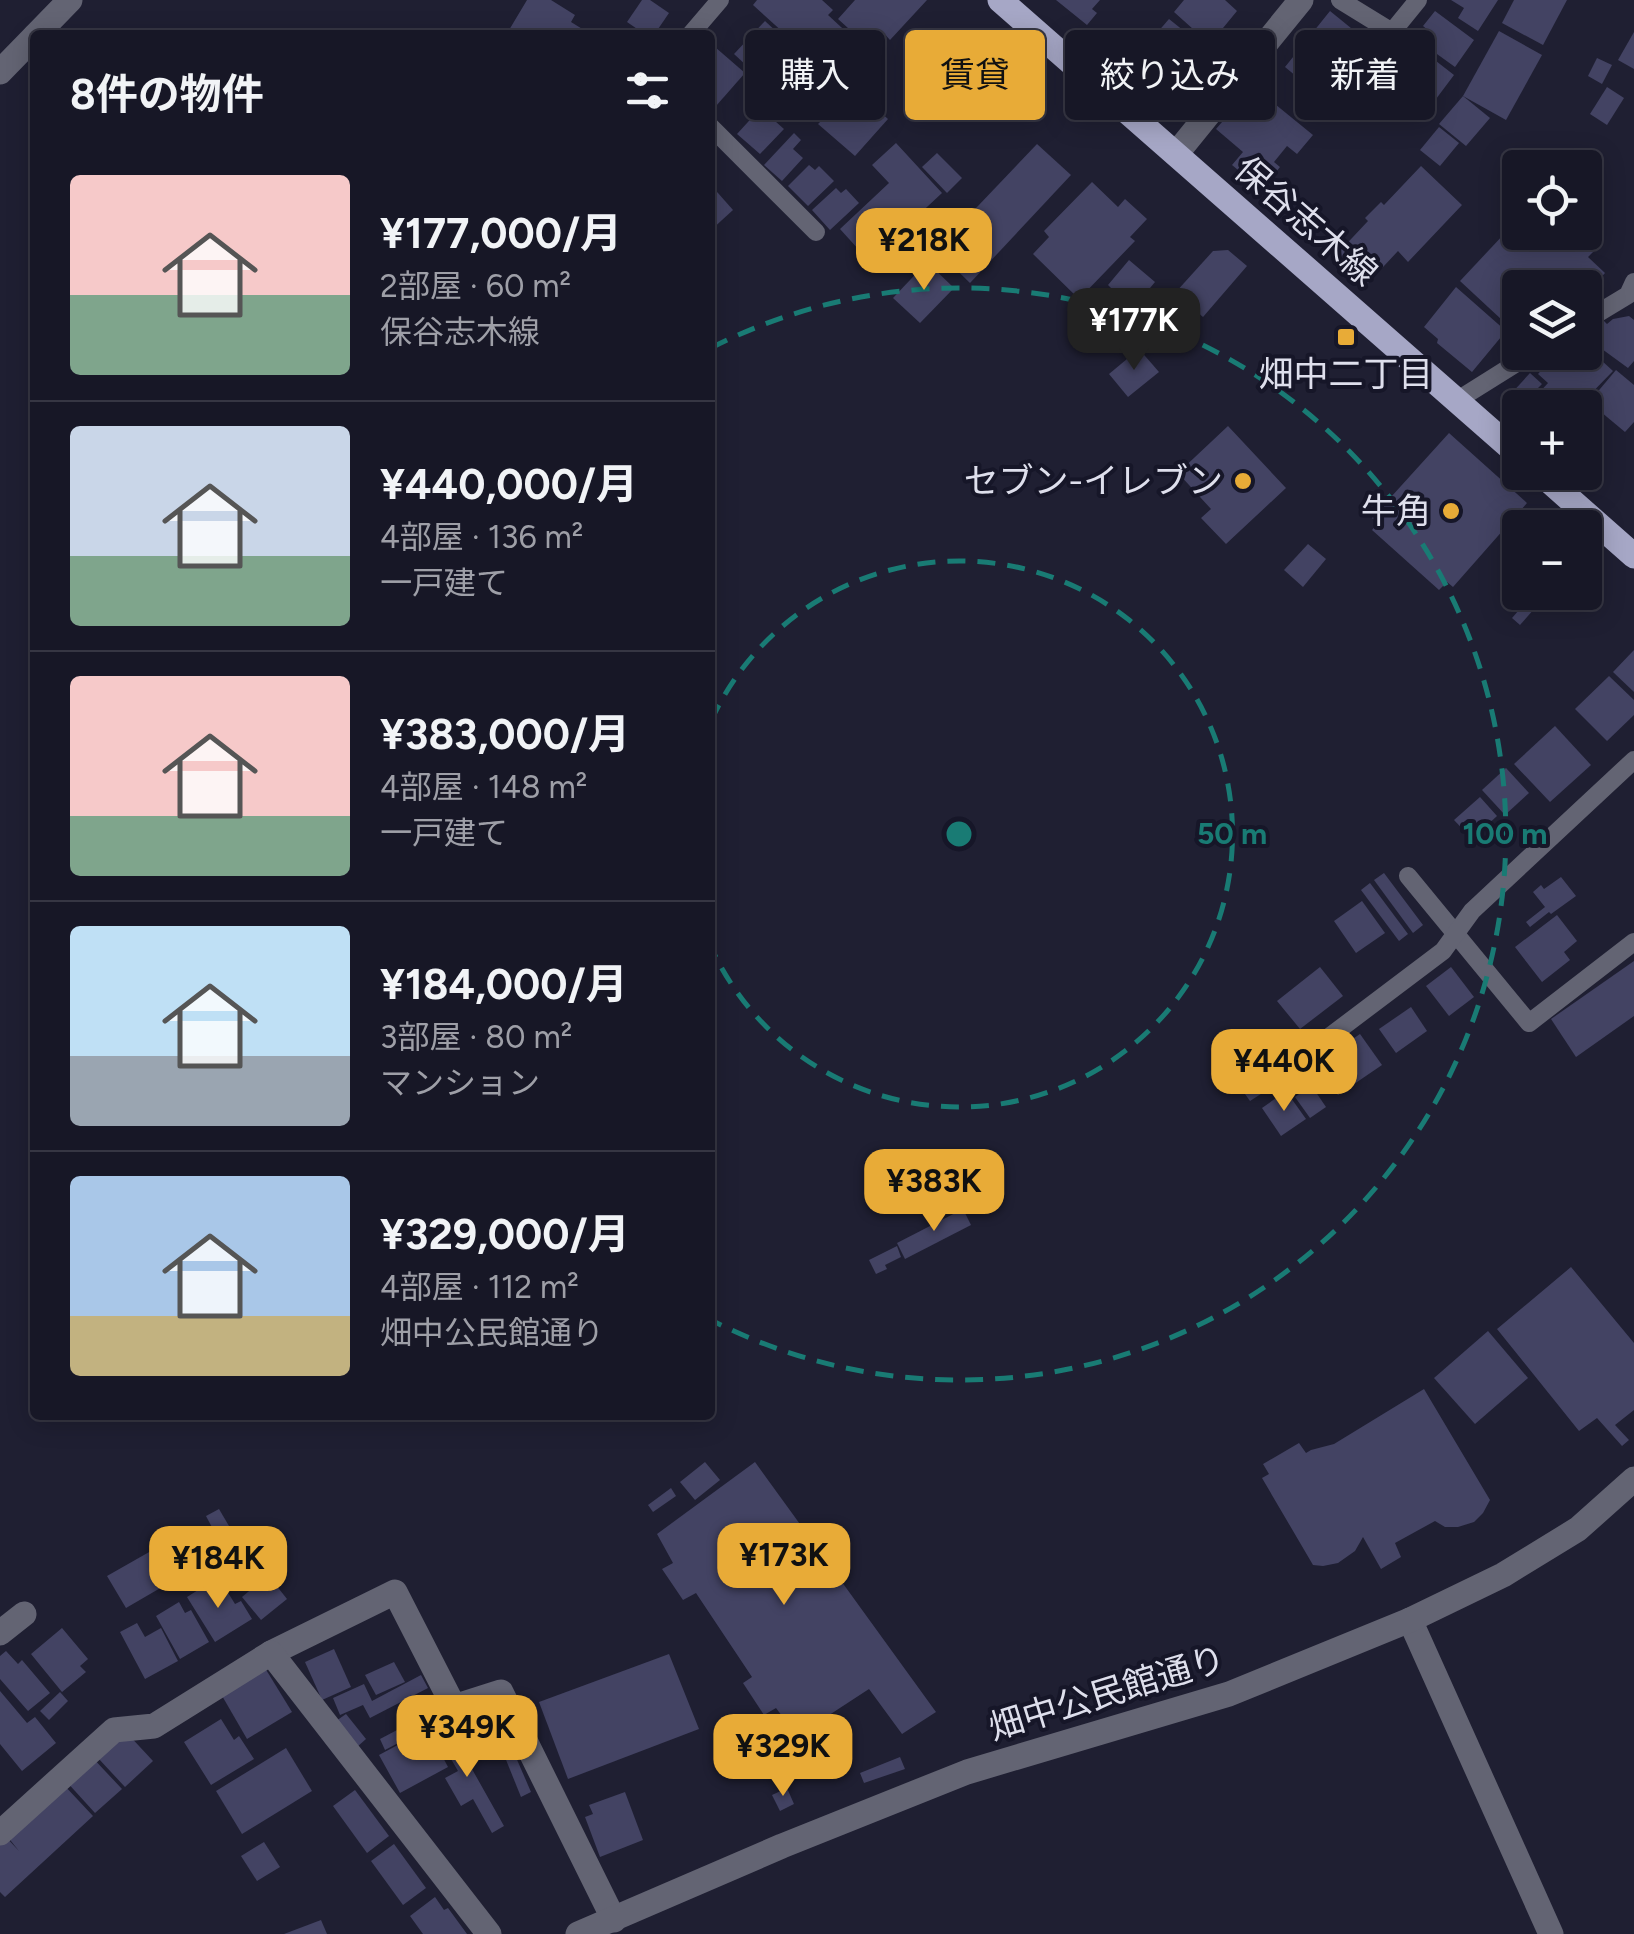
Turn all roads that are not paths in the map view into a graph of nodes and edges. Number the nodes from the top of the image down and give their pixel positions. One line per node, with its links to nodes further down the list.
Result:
1 (70, 0): 7 (street)
2 (720, 0): 8 (lane)
3 (1000, 0): 12 (main road, 保谷志木線)
4 (1301, 0): 12 (street)
5 (1340, 0): 6 (lane)
6 (1418, 0)
7 (42, 30)
8 (694, 30)
9 (30, 42): 10 (street)
10 (0, 72)
11 (715, 131): 13 (lane)
12 (1176, 154): 17 (main road, 保谷志木線)
13 (816, 232)
14 (1632, 292): 15 (lane)
15 (1602, 311)
16 (1505, 370): 17 (lane)
17 (1456, 400): 18 (main road, 保谷志木線)
18 (1502, 440)
19 (1559, 490): 20 (main road)
20 (1634, 556)
21 (1634, 760): 23 (lane)
22 (1408, 876): 23 (lane)
23 (1456, 934): 24 (lane); 25 (lane)
24 (1634, 942)
25 (1276, 1076)
26 (1634, 1480): 28 (street, 畑中公民館通り)
27 (24, 1614): 29 (street)
28 (1410, 1620): 32 (street, 畑中公民館通り); 35 (street)
29 (0, 1632)
30 (272, 1652): 31 (street); 32 (street); 33 (street)
31 (0, 1834)
32 (614, 1920): 34 (street, 畑中公民館通り)
33 (488, 1934)
34 (578, 1934)
35 (1551, 1934)

